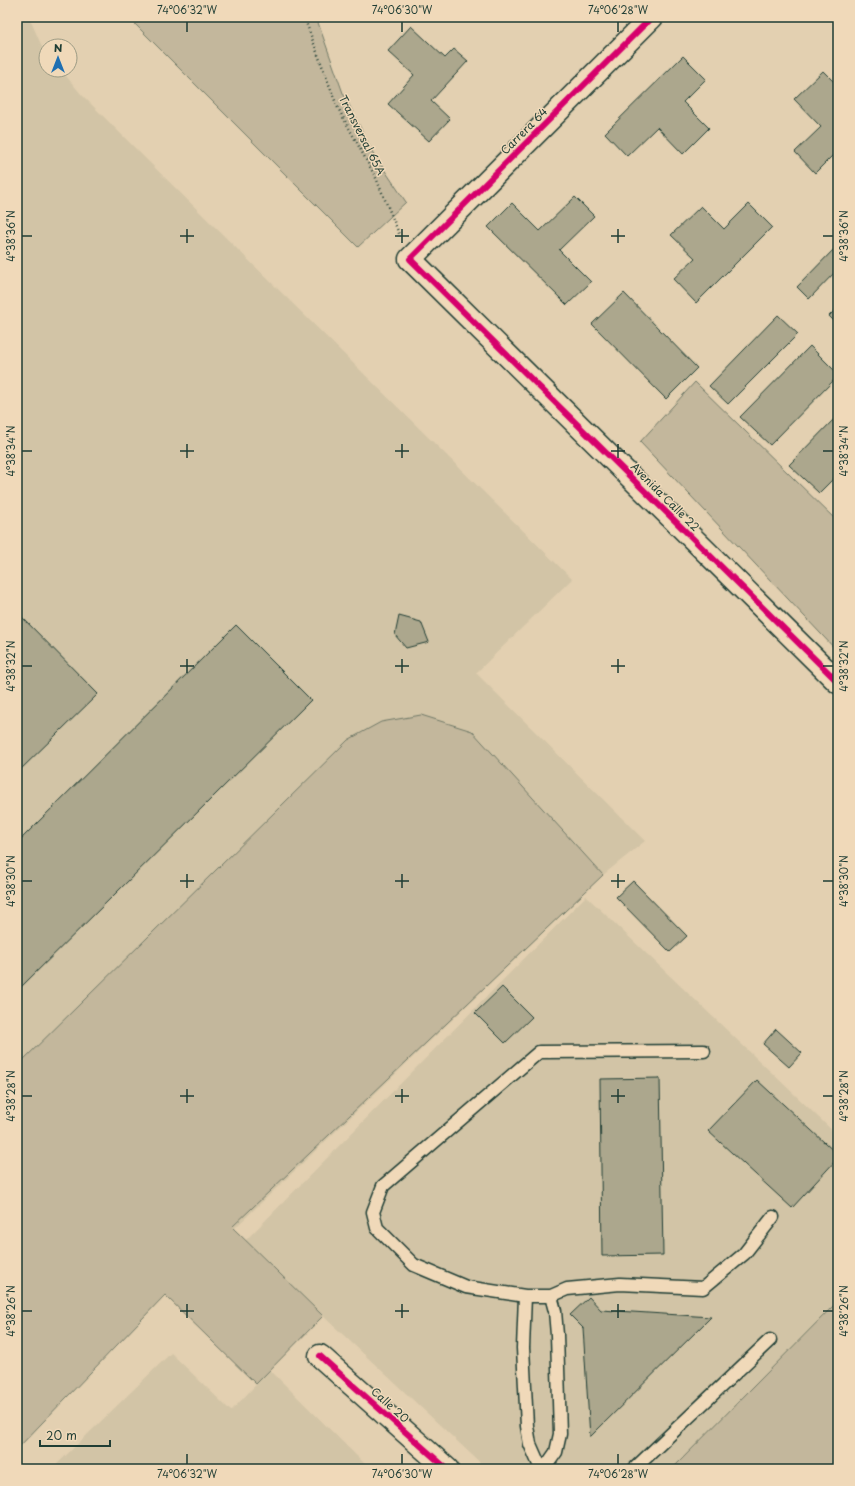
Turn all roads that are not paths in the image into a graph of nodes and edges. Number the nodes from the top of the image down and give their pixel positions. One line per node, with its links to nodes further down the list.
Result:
1 (652, 17): 2 (street, Carrera 64)
2 (410, 259): 3 (street, Avenida Calle 22)
3 (838, 682)
4 (704, 1051): 6 (lane)
5 (773, 1217): 7 (lane)
6 (525, 1296): 7 (lane); 11 (lane)
7 (551, 1296): 12 (lane)
8 (770, 1340): 13 (lane)
9 (320, 1356): 10 (street, Calle 20)
10 (447, 1469)
11 (541, 1469)
12 (544, 1469)
13 (634, 1469)

